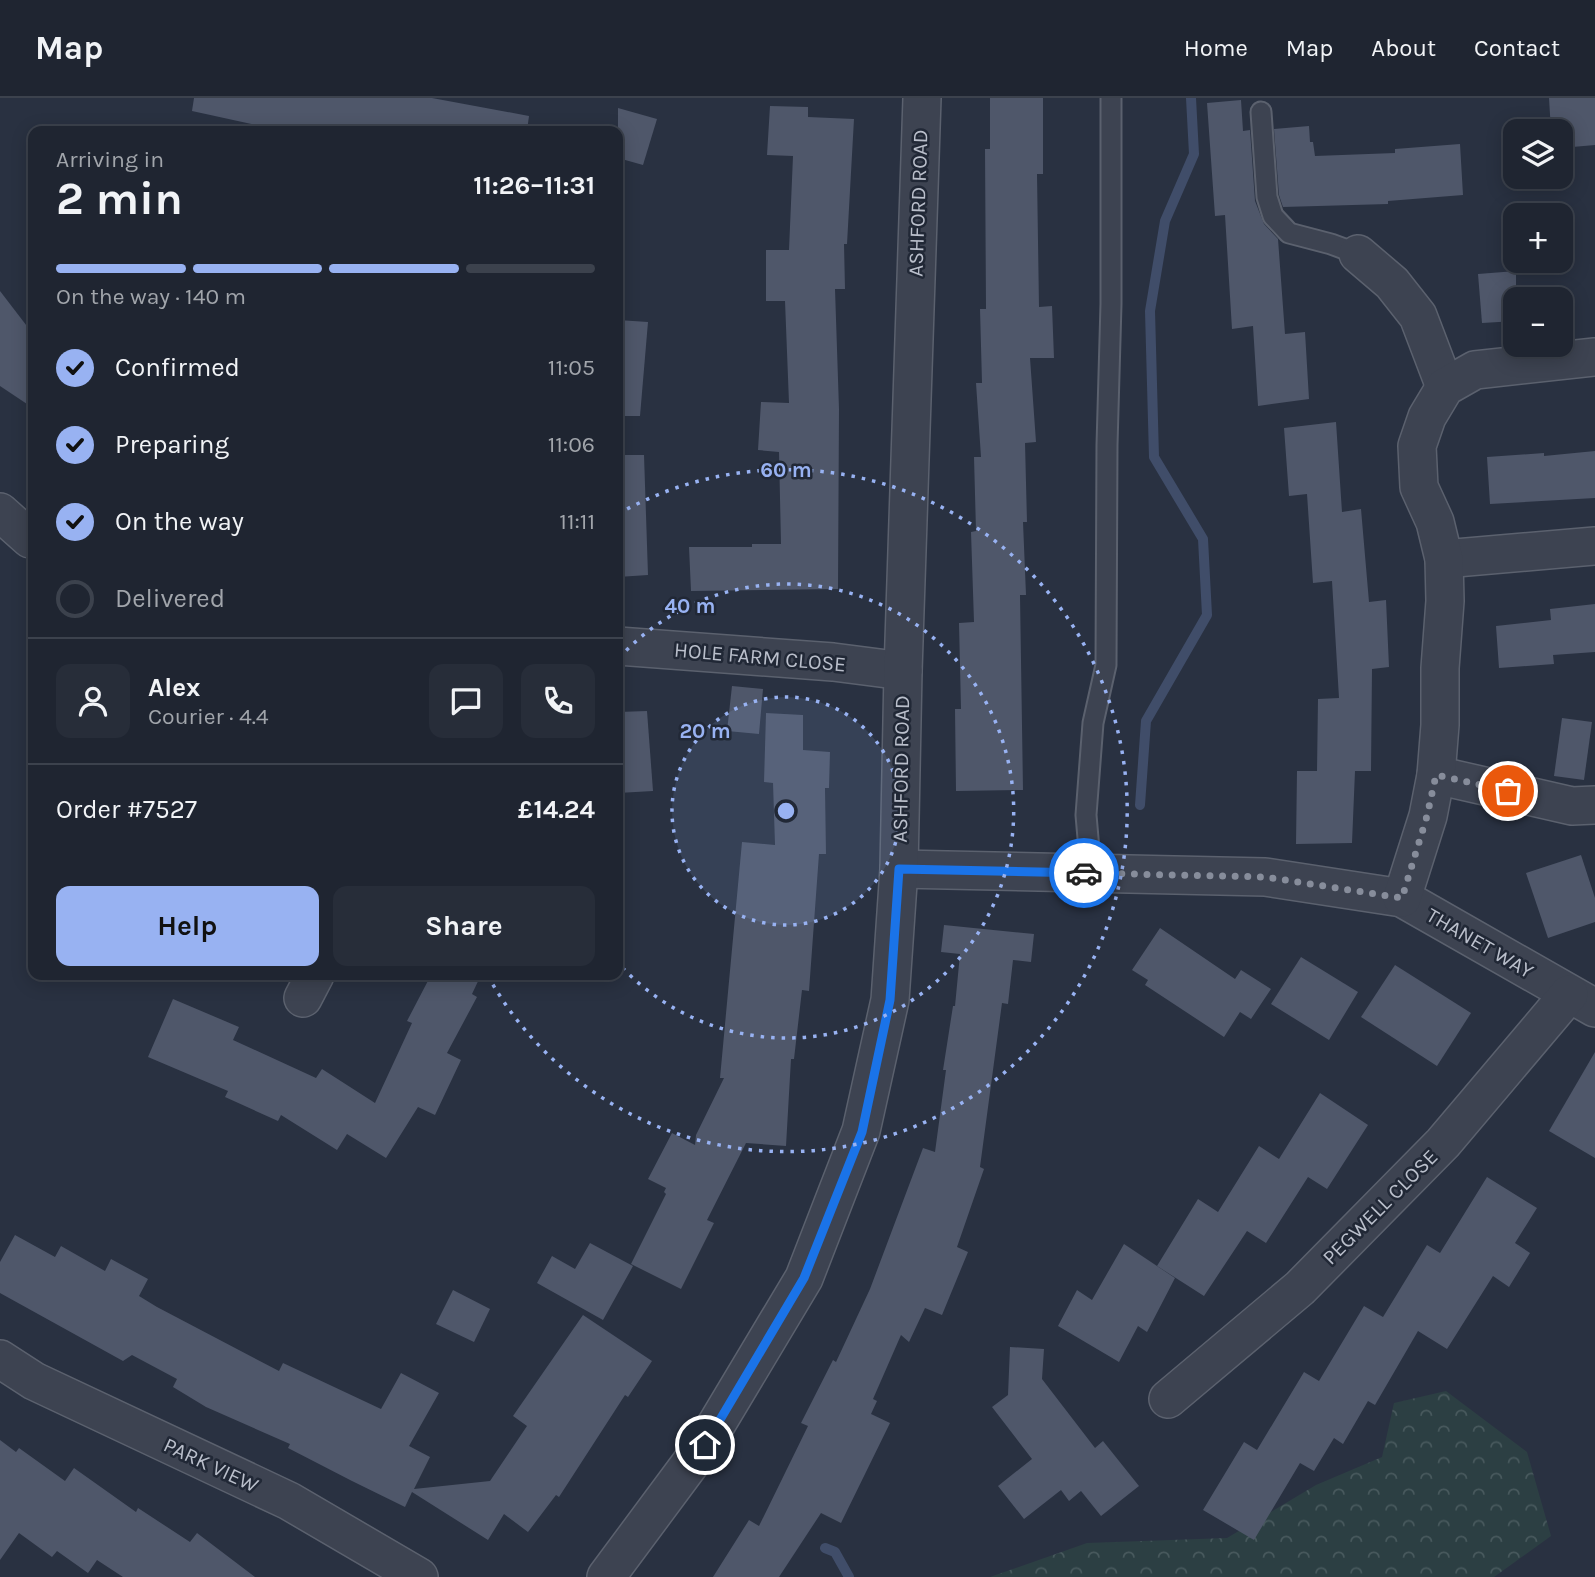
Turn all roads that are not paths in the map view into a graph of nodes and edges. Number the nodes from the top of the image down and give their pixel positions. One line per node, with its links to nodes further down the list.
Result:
1 (922, 98): 12 (street, ASHFORD ROAD)
2 (1111, 98): 16 (lane)
3 (1261, 112): 4 (lane)
4 (1358, 254): 6 (street)
5 (1595, 357): 6 (street)
6 (1445, 387): 10 (street)
7 (0, 512): 8 (street)
8 (28, 537)
9 (1595, 546): 10 (street)
10 (1444, 559): 13 (street)
11 (623, 646): 12 (street, HOLE FARM CLOSE)
12 (903, 671): 15 (street, ASHFORD ROAD)
13 (1436, 775): 14 (street); 17 (street)
14 (1595, 804)
15 (899, 869): 16 (street, THANET WAY); 22 (street, ASHFORD ROAD)
16 (1091, 873): 17 (street, THANET WAY)
17 (1402, 898): 18 (street, THANET WAY)
18 (1582, 1001): 20 (street, PEGWELL CLOSE)
19 (0, 1360): 21 (street, PARK VIEW)
20 (1168, 1399)
21 (419, 1577)
22 (606, 1577)

